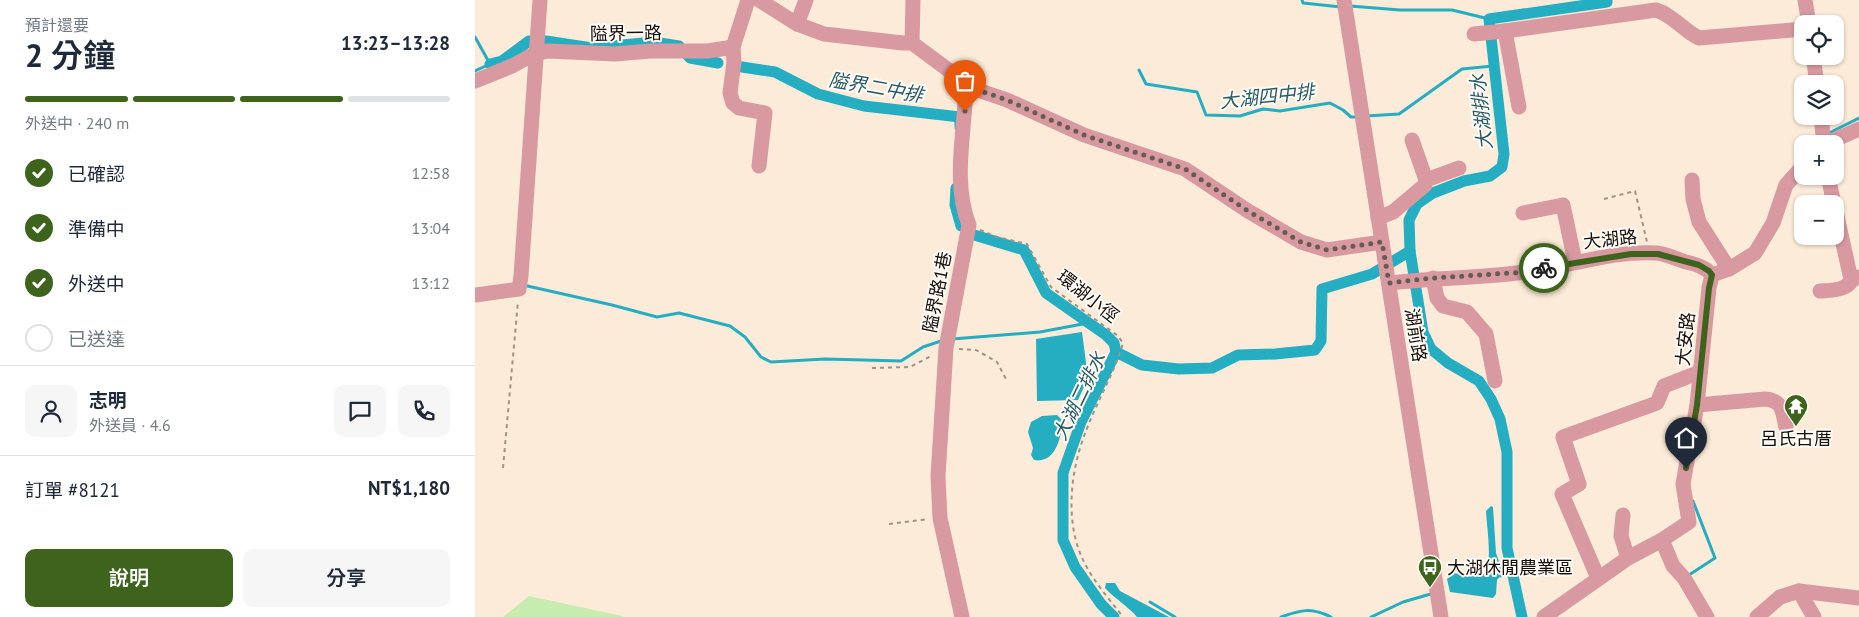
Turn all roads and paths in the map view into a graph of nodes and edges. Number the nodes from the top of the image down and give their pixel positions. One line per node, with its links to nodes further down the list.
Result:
1 (540, 0): 15 (street)
2 (748, 0): 14 (street)
3 (759, 0): 9 (street)
4 (806, 0): 9 (street)
5 (913, 0): 13 (street)
6 (1344, 0): 29 (street, 湖前路)
7 (1805, 0): 8 (street)
8 (1808, 15)
9 (797, 24): 13 (street)
10 (1794, 30): 11 (street)
11 (1505, 31): 12 (street); 18 (street)
12 (1474, 34)
13 (912, 42): 17 (street)
14 (733, 47): 15 (street, 隘界一路); 22 (street)
15 (536, 53): 16 (street, 隘界一路); 40 (street)
16 (475, 81)
17 (966, 86): 30 (street, 隘界路1巷); 31 (street)
18 (1519, 107)
19 (1859, 128): 20 (street)
20 (1844, 135)
21 (1412, 140): 25 (street)
22 (759, 166)
23 (1459, 168): 25 (street)
24 (1794, 176): 35 (street)
25 (1426, 180): 29 (street)
26 (1692, 180): 35 (street)
27 (1604, 199): 33 (path)
28 (1523, 213): 34 (street)
29 (1378, 218): 31 (street, 湖前路)
30 (969, 225): 49 (street, 隘界路1巷); 57 (path, 環湖小徑)
31 (1382, 242): 39 (street, 湖前路)
32 (1843, 245): 37 (street)
33 (1650, 254): 34 (street, 大湖路); 36 (street, 大湖路)
34 (1575, 262): 38 (street, 大湖路)
35 (1729, 269): 36 (street)
36 (1712, 275): 43 (street, 大安路)
37 (1857, 277): 41 (street)
38 (1433, 278): 39 (street, 大湖路); 44 (street)
39 (1389, 283): 58 (street, 湖前路)
40 (519, 289): 42 (street); 47 (path)
41 (1820, 292)
42 (475, 295)
43 (1700, 372): 45 (street, 大安路); 53 (street)
44 (1495, 381)
45 (1697, 405): 46 (street); 51 (street, 大安路)
46 (1786, 428)
47 (503, 468)
48 (1623, 515): 52 (street)
49 (940, 518): 50 (path); 56 (street, 隘界路1巷)
50 (889, 524)
51 (1662, 540): 52 (street, 大安路); 60 (street)
52 (1628, 558): 53 (street, 大安路)
53 (1598, 578): 59 (street, 大安路)
54 (1799, 591): 55 (street); 61 (street); 62 (street)
55 (1859, 598)
56 (962, 617)
57 (1123, 617)
58 (1441, 617)
59 (1544, 617)
60 (1707, 617)
61 (1757, 617)
62 (1815, 617)

